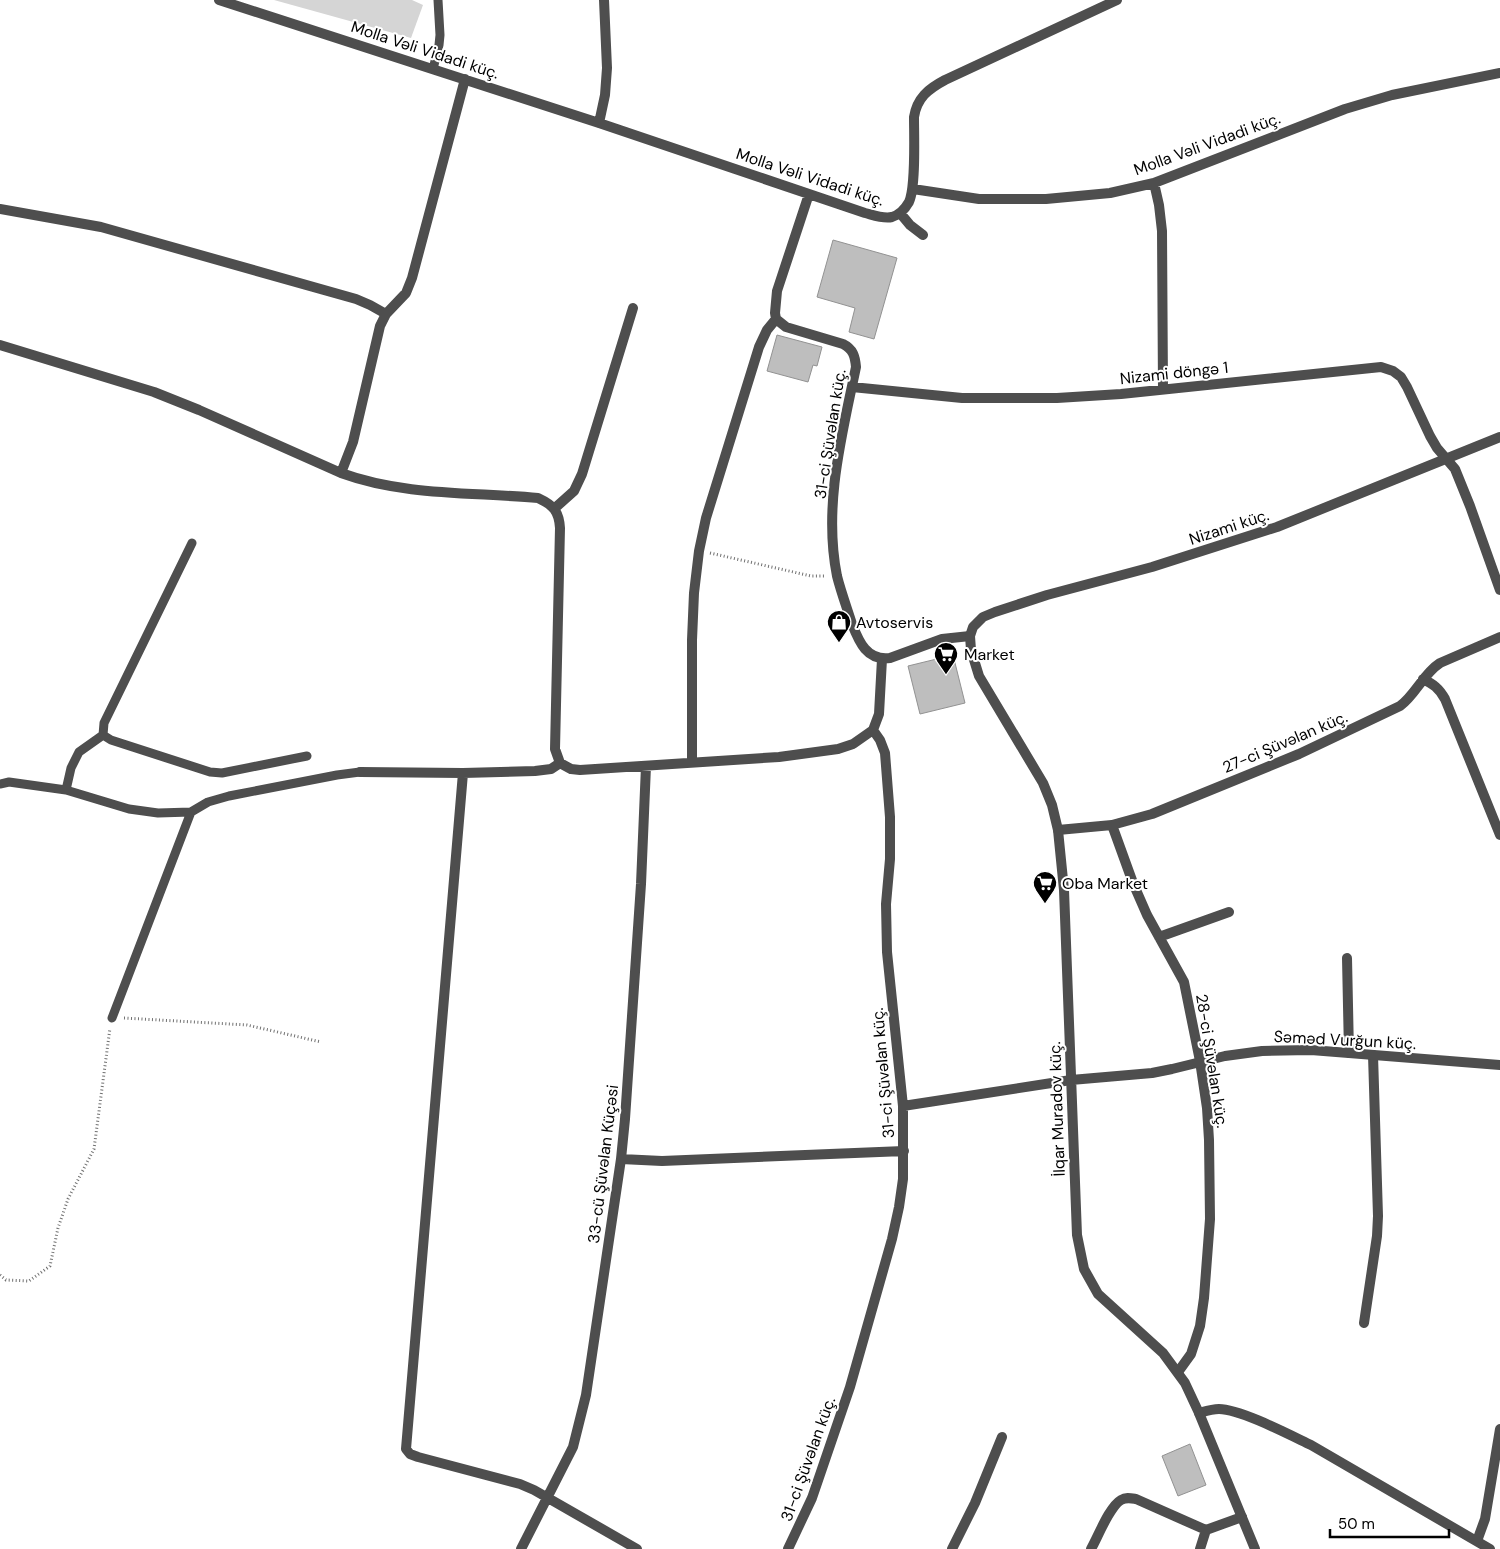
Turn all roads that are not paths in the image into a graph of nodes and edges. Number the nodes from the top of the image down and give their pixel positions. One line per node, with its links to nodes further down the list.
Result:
1 (219, 0): 5 (street, Molla Vəli Vidadi küç.)
2 (438, 0): 5 (lane)
3 (604, 0): 8 (street)
4 (1117, 0): 10 (street)
5 (433, 69): 7 (street, Molla Vəli Vidadi küç.)
6 (1500, 73): 9 (street, Molla Vəli Vidadi küç.)
7 (464, 79): 8 (street, Molla Vəli Vidadi küç.); 16 (street)
8 (599, 123): 11 (street, Molla Vəli Vidadi küç.)
9 (1154, 183): 10 (street, Molla Vəli Vidadi küç.); 20 (street)
10 (912, 189): 13 (street, Molla Vəli Vidadi küç.)
11 (809, 194): 13 (street, Molla Vəli Vidadi küç.); 17 (street)
12 (0, 209): 16 (street)
13 (900, 213): 14 (street)
14 (923, 234)
15 (633, 308): 24 (street)
16 (386, 314): 23 (street)
17 (776, 319): 19 (street, 31-ci Şüvəlan küç.); 35 (street)
18 (0, 345): 23 (street)
19 (852, 387): 20 (street, Nizami döngə 1); 29 (street, 31-ci Şüvəlan küç.)
20 (1163, 389): 22 (street, Nizami döngə 1)
21 (1500, 437): 22 (street, Nizami küç.)
22 (1447, 460): 26 (street); 27 (street, Nizami küç.)
23 (341, 473): 24 (street)
24 (556, 508): 34 (street)
25 (192, 543): 32 (lane)
26 (1500, 590)
27 (970, 636): 29 (street); 43 (street, İlqar Muradov küç.)
28 (1500, 637): 30 (street, 27-ci Şüvəlan küç.)
29 (882, 659): 31 (street)
30 (1423, 678): 42 (street, 27-ci Şüvəlan küç.); 44 (street)
31 (873, 730): 35 (street); 54 (street, 31-ci Şüvəlan küç.)
32 (102, 735): 33 (lane); 40 (lane)
33 (307, 756)
34 (560, 763): 36 (street); 38 (street)
35 (692, 763): 36 (street)
36 (646, 766): 56 (street, 33-cü Şüvəlan Küçəsi)
37 (360, 772): 38 (street); 41 (lane)
38 (463, 773): 62 (street)
39 (0, 784): 40 (lane)
40 (66, 790): 41 (lane)
41 (190, 812): 48 (lane)
42 (1112, 825): 43 (street, 27-ci Şüvəlan küç.); 46 (street, 28-ci Şüvəlan küç.)
43 (1058, 830): 53 (street, İlqar Muradov küç.)
44 (1500, 835)
45 (1229, 912): 46 (street)
46 (1159, 937): 51 (street, 28-ci Şüvəlan küç.)
47 (1347, 958): 49 (street)
48 (112, 1018)
49 (1349, 1053): 50 (street, Səməd Vurğun küç.); 51 (street, Səməd Vurğun küç.)
50 (1373, 1055): 52 (street, Səməd Vurğun küç.); 57 (street)
51 (1200, 1061): 53 (street, Səməd Vurğun küç.); 58 (street, 28-ci Şüvəlan küç.)
52 (1500, 1065)
53 (1071, 1080): 54 (street, Səməd Vurğun küç.); 58 (street, İlqar Muradov küç.)
54 (904, 1106): 55 (street, 31-ci Şüvəlan küç.)
55 (904, 1150): 56 (street); 68 (street, 31-ci Şüvəlan küç.)
56 (621, 1159): 62 (street, 33-cü Şüvəlan Küçəsi)
57 (1364, 1323)
58 (1178, 1372): 59 (street, İlqar Muradov küç.)
59 (1199, 1413): 63 (street, İlqar Muradov küç.); 65 (street)
60 (1500, 1429): 65 (street)
61 (1002, 1437): 69 (street)
62 (548, 1497): 66 (street, 33-cü Şüvəlan Küçəsi); 67 (street)
63 (1242, 1517): 64 (street); 72 (street, İlqar Muradov küç.)
64 (1206, 1530): 70 (street); 71 (street)
65 (1477, 1542): 73 (street)
66 (521, 1549)
67 (637, 1549)
68 (788, 1549)
69 (952, 1549)
70 (1091, 1549)
71 (1200, 1549)
72 (1255, 1549)
73 (1490, 1549)

